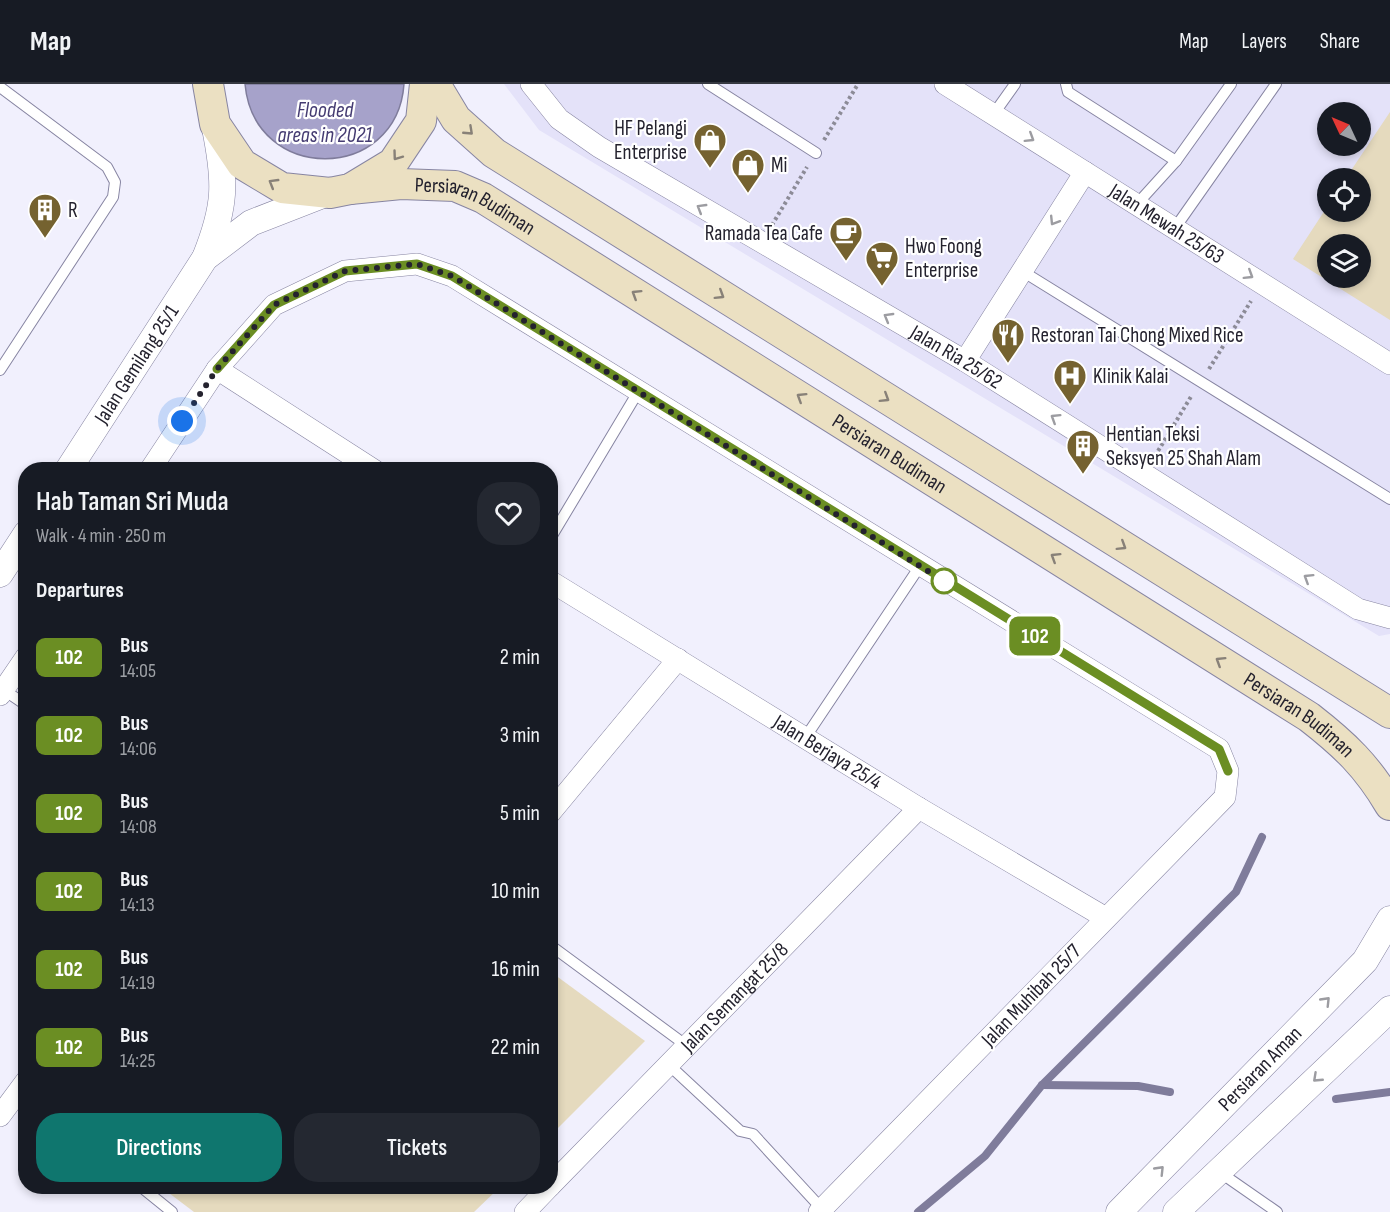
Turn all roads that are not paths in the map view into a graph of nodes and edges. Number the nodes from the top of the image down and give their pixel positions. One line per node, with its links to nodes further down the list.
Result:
1 (208, 84): 13 (main road)
2 (425, 84): 17 (main road, one-way to 17)
3 (435, 84): 41 (main road, Persiaran Budiman, one-way to 41)
4 (531, 84): 22 (street, Jalan Ria 25/62, one-way to 4)
5 (708, 84): 14 (lane)
6 (945, 84): 12 (street, Jalan Mewah 25/63)
7 (1015, 84): 12 (lane)
8 (1066, 84): 15 (lane)
9 (1231, 84): 15 (lane)
10 (1276, 84): 19 (lane)
11 (0, 87): 25 (lane)
12 (993, 115): 16 (street, Jalan Mewah 25/63, one-way to 16)
13 (215, 124): 17 (main road, Persiaran Budiman, one-way to 13); 20 (street, Jalan Gemilang 25/1)
14 (816, 153)
15 (1176, 161): 18 (lane)
16 (1085, 172): 18 (street, Jalan Mewah 25/63); 21 (street, one-way to 21)
17 (340, 191): 20 (street, Jalan Gemilang 25/1); 44 (main road, Persiaran Budiman, one-way to 17)
18 (1137, 204): 19 (street, Jalan Mewah 25/63)
19 (1174, 228): 23 (street, Jalan Mewah 25/63, one-way to 23)
20 (205, 258): 27 (street, Jalan Gemilang 25/1)
21 (1022, 271): 22 (street); 30 (lane)
22 (964, 361): 36 (street, Jalan Ria 25/62, one-way to 22)
23 (1390, 364)
24 (217, 369): 26 (street); 28 (street); 29 (street)
25 (0, 370)
26 (638, 392): 31 (lane); 33 (street)
27 (73, 462)
28 (155, 462)
29 (362, 462)
30 (1390, 499)
31 (558, 526)
32 (18, 546): 34 (street)
33 (920, 566): 42 (lane); 46 (street, Jalan Muhibah 25/7)
34 (0, 574)
35 (558, 586): 37 (street, Jalan Berjaya 25/4)
36 (1390, 618)
37 (678, 659): 42 (street, Jalan Berjaya 25/4); 43 (street)
38 (18, 669): 39 (street)
39 (2, 693): 40 (lane)
40 (18, 701)
41 (1390, 714)
42 (805, 738): 45 (street, Jalan Berjaya 25/4)
43 (558, 803)
44 (1390, 806)
45 (919, 808): 46 (street, Jalan Berjaya 25/4); 50 (street, Jalan Semangat 25/8)
46 (1106, 918): 58 (street, Jalan Muhibah 25/7)
47 (1390, 919): 61 (street, Persiaran Aman, one-way to 47)
48 (558, 951): 50 (lane)
49 (1390, 1010): 54 (street, Persiaran Aman, one-way to 54)
50 (687, 1046): 51 (street, Jalan Semangat 25/8)
51 (669, 1065): 55 (street, Jalan Semangat 25/8); 58 (lane)
52 (18, 1096): 53 (street)
53 (0, 1116)
54 (1218, 1170): 62 (street, Persiaran Aman); 63 (lane)
55 (558, 1178)
56 (150, 1194): 59 (lane)
57 (542, 1194): 60 (street, Jalan Semangat 25/8)
58 (820, 1211)
59 (172, 1212)
60 (525, 1212)
61 (1119, 1212)
62 (1176, 1212)
63 (1277, 1212)

